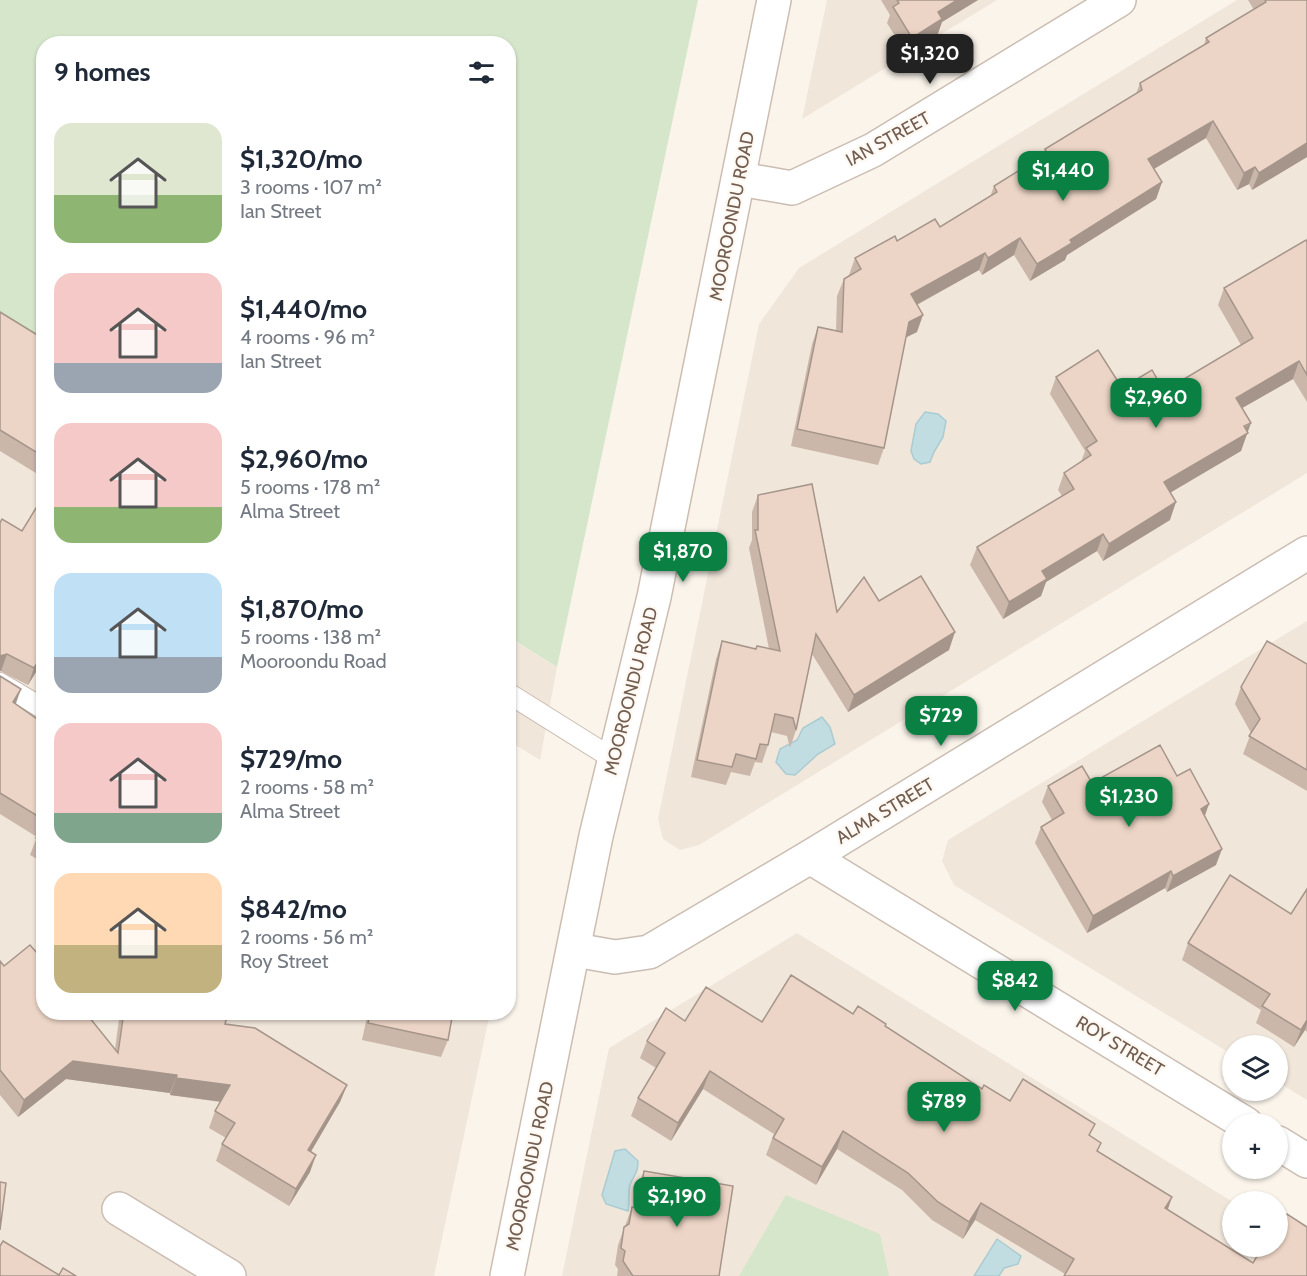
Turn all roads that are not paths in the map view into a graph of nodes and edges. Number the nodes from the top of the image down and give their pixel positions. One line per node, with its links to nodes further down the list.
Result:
1 (774, 0): 3 (street, MOOROONDU ROAD)
2 (1119, 0): 3 (street, IAN STREET)
3 (740, 179): 8 (street, MOOROONDU ROAD)
4 (1307, 553): 9 (street, ALMA STREET)
5 (0, 683): 7 (lane)
6 (516, 698): 8 (lane)
7 (36, 704)
8 (615, 760): 10 (street, MOOROONDU ROAD)
9 (810, 856): 10 (street, ALMA STREET); 11 (street, ROY STREET)
10 (575, 950): 16 (street, MOOROONDU ROAD)
11 (1228, 1113)
12 (1288, 1149): 13 (street)
13 (1307, 1161)
14 (119, 1209): 15 (street)
15 (229, 1276)
16 (507, 1276)

